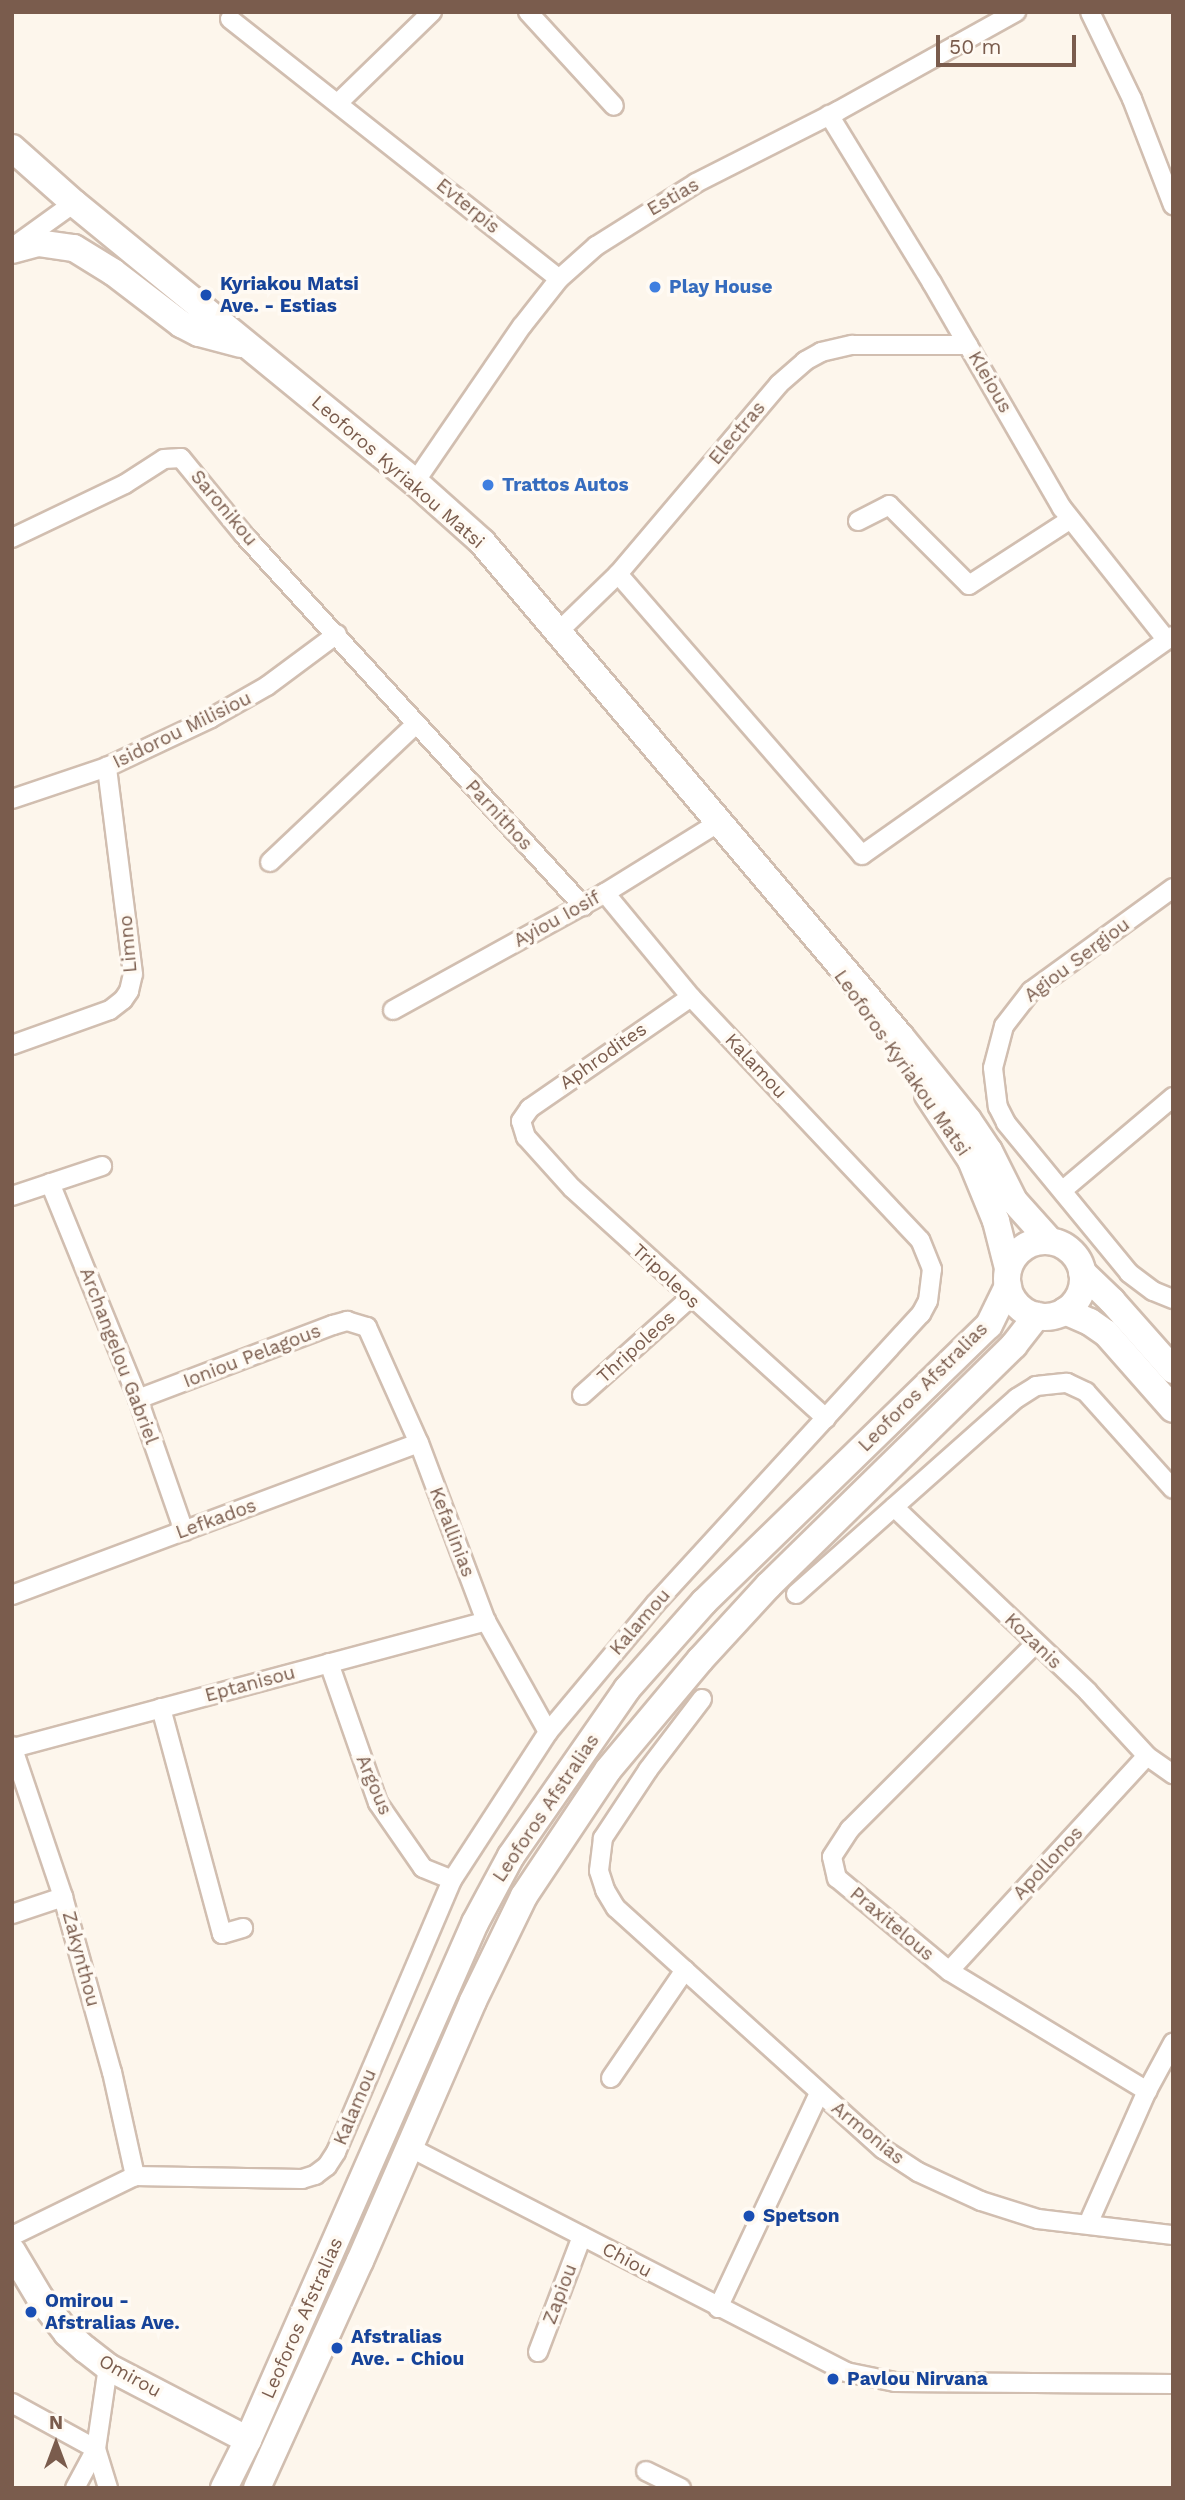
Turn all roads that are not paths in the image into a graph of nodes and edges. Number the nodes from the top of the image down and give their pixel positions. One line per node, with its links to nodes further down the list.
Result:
1 (432, 12): 6 (street)
2 (528, 12): 7 (street)
3 (1016, 12): 8 (street, Estias)
4 (1090, 12): 11 (street)
5 (230, 19): 6 (street, Evterpis)
6 (338, 103): 13 (street, Evterpis)
7 (614, 106)
8 (829, 115): 13 (street, Estias); 14 (street, Kleious)
9 (12, 148): 10 (main road, Leoforos Kyriakou Matsi)
10 (74, 203): 12 (street); 15 (main road, Leoforos Kyriakou Matsi)
11 (1173, 205)
12 (12, 249): 15 (main road)
13 (559, 279): 16 (street, Estias)
14 (968, 345): 17 (street, Kleious); 20 (street, Electras)
15 (249, 346): 16 (main road, Leoforos Kyriakou Matsi)
16 (415, 482): 21 (main road, Leoforos Kyriakou Matsi)
17 (1070, 519): 18 (street); 23 (street, Kleious)
18 (858, 521)
19 (12, 538): 22 (street, Saronikou)
20 (618, 574): 21 (street, Electras); 23 (street)
21 (559, 631): 27 (main road, Leoforos Kyriakou Matsi)
22 (337, 634): 24 (street, Parnithos); 25 (street, Isidorou Milisiou)
23 (1169, 638)
24 (416, 724): 28 (street); 31 (street, Parnithos)
25 (107, 767): 26 (street, Isidorou Milisiou); 35 (street, Limno)
26 (12, 799)
27 (718, 823): 30 (street, Ayiou Iosif); 32 (main road, Leoforos Kyriakou Matsi)
28 (270, 862)
29 (1173, 888): 40 (street, Agiou Sergiou)
30 (605, 893): 31 (street, Ayiou Iosif); 33 (street, Kalamou)
31 (583, 906): 34 (street, Ayiou Iosif)
32 (791, 907): 42 (main road, Leoforos Kyriakou Matsi); 44 (main road, Leoforos Kyriakou Matsi)
33 (691, 997): 37 (street, Aphrodites); 54 (street, Kalamou)
34 (393, 1010)
35 (12, 1045)
36 (1173, 1097): 40 (street)
37 (521, 1121): 45 (street, Tripoleos)
38 (102, 1166): 39 (street)
39 (50, 1183): 41 (street); 52 (street, Archangelou Gabriel)
40 (1063, 1190): 46 (street, Agiou Sergiou)
41 (12, 1196)
42 (1050, 1241): 43 (main road); 44 (main road)
43 (1082, 1272): 47 (main road); 50 (main road)
44 (1008, 1277): 48 (main road); 92 (main road, Leoforos Afstralias)
45 (690, 1298): 51 (street, Thripoleos); 54 (street, Tripoleos)
46 (1173, 1299)
47 (1065, 1311): 48 (main road); 53 (main road)
48 (1037, 1316): 80 (main road, Leoforos Afstralias)
49 (367, 1327): 52 (street, Ioniou Pelagous); 55 (street, Kefallinias)
50 (1173, 1370)
51 (582, 1395)
52 (138, 1399): 58 (street, Archangelou Gabriel)
53 (1173, 1409)
54 (826, 1418): 66 (street, Kalamou)
55 (419, 1443): 58 (street, Lefkados); 61 (street, Kefallinias)
56 (1173, 1489): 57 (street)
57 (894, 1507): 59 (street); 62 (street, Kozanis)
58 (184, 1531): 60 (street, Lefkados)
59 (796, 1594)
60 (12, 1595)
61 (486, 1621): 63 (street, Eptanisou); 66 (street, Kefallinias)
62 (1035, 1644): 68 (street, Kozanis); 75 (street, Praxitelous)
63 (329, 1663): 65 (street, Eptanisou); 70 (street, Argous)
64 (702, 1699): 74 (street, Armonias)
65 (161, 1708): 67 (street, Eptanisou); 73 (street)
66 (548, 1732): 70 (street, Kalamou)
67 (13, 1747): 71 (street, Zakynthou)
68 (1147, 1756): 69 (street, Kozanis); 75 (street, Apollonos)
69 (1173, 1774)
70 (453, 1881): 81 (street, Kalamou)
71 (64, 1897): 72 (street); 81 (street, Zakynthou)
72 (12, 1914)
73 (243, 1928)
74 (685, 1970): 77 (street); 79 (street, Armonias)
75 (949, 1971): 78 (street, Praxitelous)
76 (1173, 2043): 78 (street)
77 (611, 2078)
78 (1147, 2091): 82 (street)
79 (819, 2093): 82 (street, Armonias); 87 (street)
80 (408, 2147): 85 (street, Chiou); 98 (main road, Leoforos Afstralias)
81 (135, 2176): 84 (street, Kalamou)
82 (1088, 2224): 83 (street, Armonias)
83 (1173, 2235)
84 (12, 2236)
85 (582, 2236): 87 (street, Chiou); 88 (street, Zapiou)
86 (12, 2251): 89 (main road, Omirou)
87 (718, 2308): 90 (street, Chiou)
88 (538, 2353)
89 (108, 2367): 92 (main road, Omirou); 93 (street)
90 (1173, 2384)
91 (12, 2403): 93 (street)
92 (248, 2440): 97 (main road, Leoforos Afstralias)
93 (96, 2449): 95 (street); 96 (street)
94 (646, 2471): 99 (street)
95 (75, 2488)
96 (108, 2488)
97 (224, 2488)
98 (257, 2488)
99 (681, 2488)

